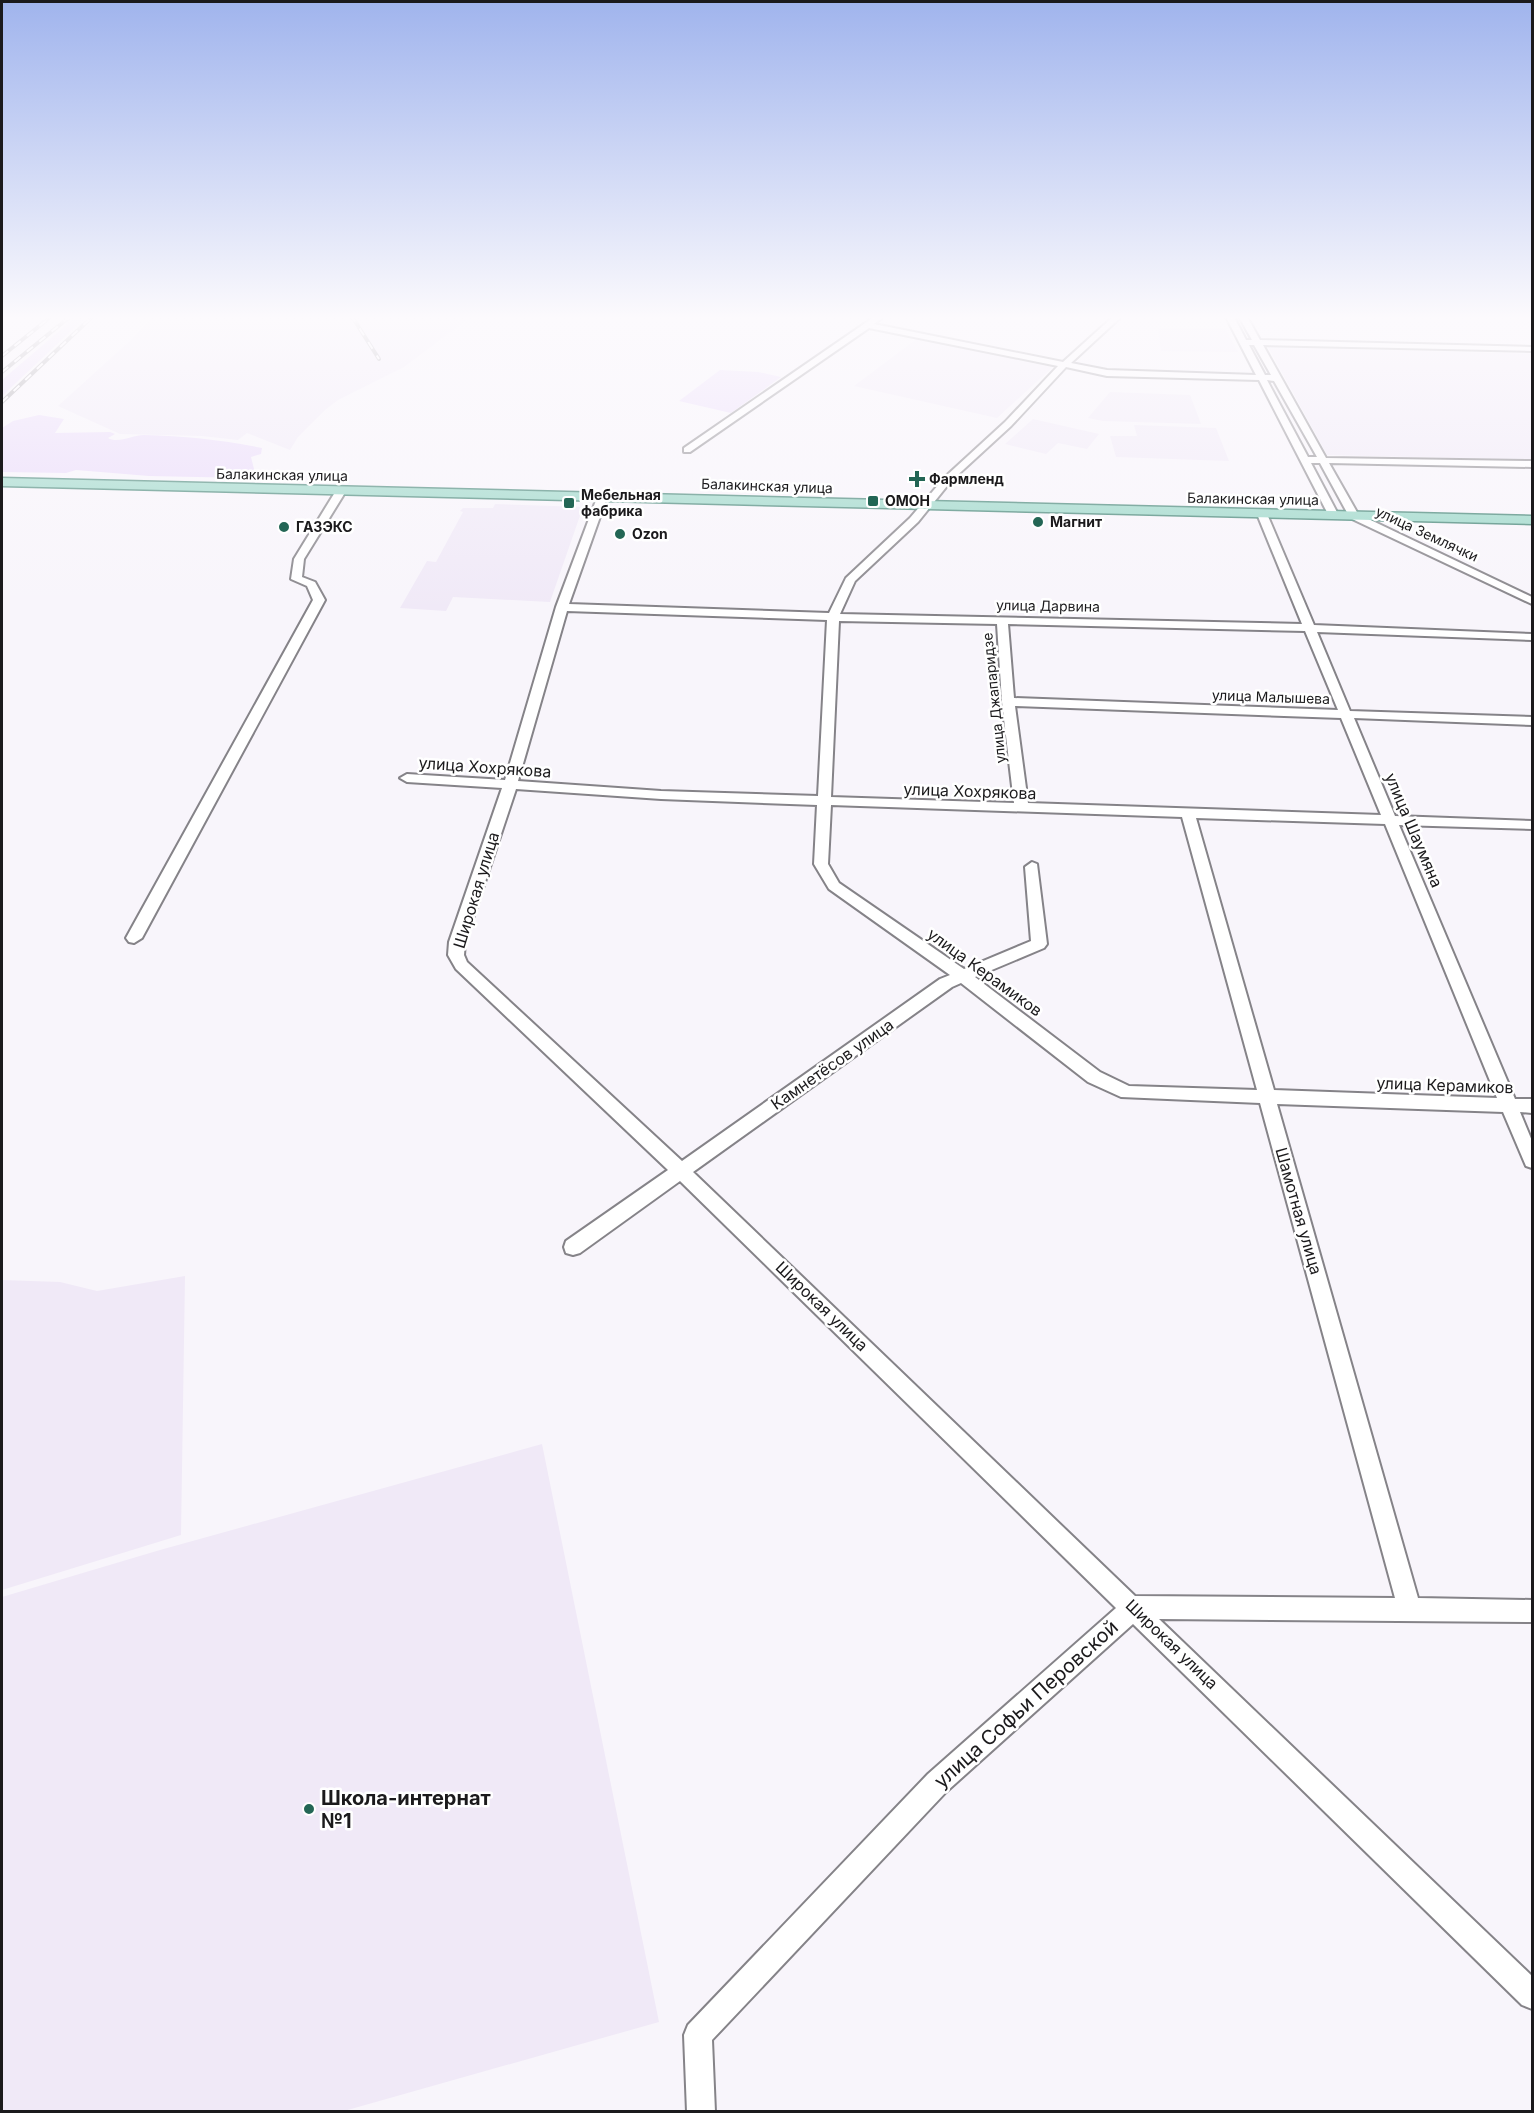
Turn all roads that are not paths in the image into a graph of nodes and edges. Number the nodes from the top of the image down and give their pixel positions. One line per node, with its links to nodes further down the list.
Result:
1 (739, 414): 5 (street)
2 (1018, 414): 12 (street, улица Керамиков)
3 (1280, 414): 6 (street)
4 (1297, 414): 7 (street, улица Землячки)
5 (687, 450)
6 (1303, 460): 7 (street); 14 (street)
7 (1322, 460): 8 (street); 15 (street, улица Землячки)
8 (1533, 464)
9 (2, 482): 10 (main road, Балакинская улица)
10 (341, 491): 11 (main road, Балакинская улица); 34 (street)
11 (602, 497): 12 (main road, Балакинская улица); 18 (street, Широкая улица)
12 (926, 506): 13 (main road, Балакинская улица); 19 (street, улица Керамиков)
13 (1262, 514): 14 (main road, Балакинская улица); 21 (street, улица Шаумяна)
14 (1334, 516): 15 (main road, Балакинская улица)
15 (1354, 516): 16 (main road, Балакинская улица); 17 (street, улица Землячки)
16 (1533, 520)
17 (1533, 601)
18 (562, 607): 19 (street, улица Дарвина); 27 (street, Широкая улица)
19 (833, 617): 20 (street, улица Дарвина); 28 (street, улица Керамиков)
20 (1002, 620): 21 (street, улица Дарвина); 23 (street, улица Джапаридзе)
21 (1310, 628): 22 (street, улица Дарвина); 24 (street, улица Шаумяна)
22 (1533, 637)
23 (1008, 702): 24 (street, улица Малышева); 29 (street, улица Джапаридзе)
24 (1345, 715): 25 (street, улица Малышева); 31 (street, улица Шаумяна)
25 (1533, 721)
26 (407, 778): 27 (street, улица Хохрякова)
27 (510, 786): 28 (street, улица Хохрякова); 40 (street, Широкая улица)
28 (823, 802): 29 (street, улица Хохрякова); 35 (street, улица Керамиков)
29 (1022, 809): 30 (street, улица Хохрякова)
30 (1188, 813): 31 (street, улица Хохрякова); 36 (street, Шамотная улица)
31 (1389, 819): 32 (street, улица Хохрякова); 37 (street, улица Шаумяна)
32 (1533, 825)
33 (1032, 867): 35 (street, Камнетёсов улица)
34 (134, 938)
35 (962, 975): 36 (street, улица Керамиков); 40 (street, Камнетёсов улица)
36 (1266, 1096): 37 (street, улица Керамиков); 43 (street, Шамотная улица)
37 (1511, 1105): 38 (street, улица Керамиков); 39 (street, улица Шаумяна)
38 (1533, 1106)
39 (1533, 1161)
40 (681, 1171): 41 (street, Камнетёсов улица); 42 (street, Широкая улица)
41 (573, 1247)
42 (1134, 1607): 43 (street); 45 (street, Широкая улица); 46 (street, улица Софьи Перовской)
43 (1410, 1611): 44 (street)
44 (1533, 1611)
45 (1533, 1995)
46 (701, 2112)

